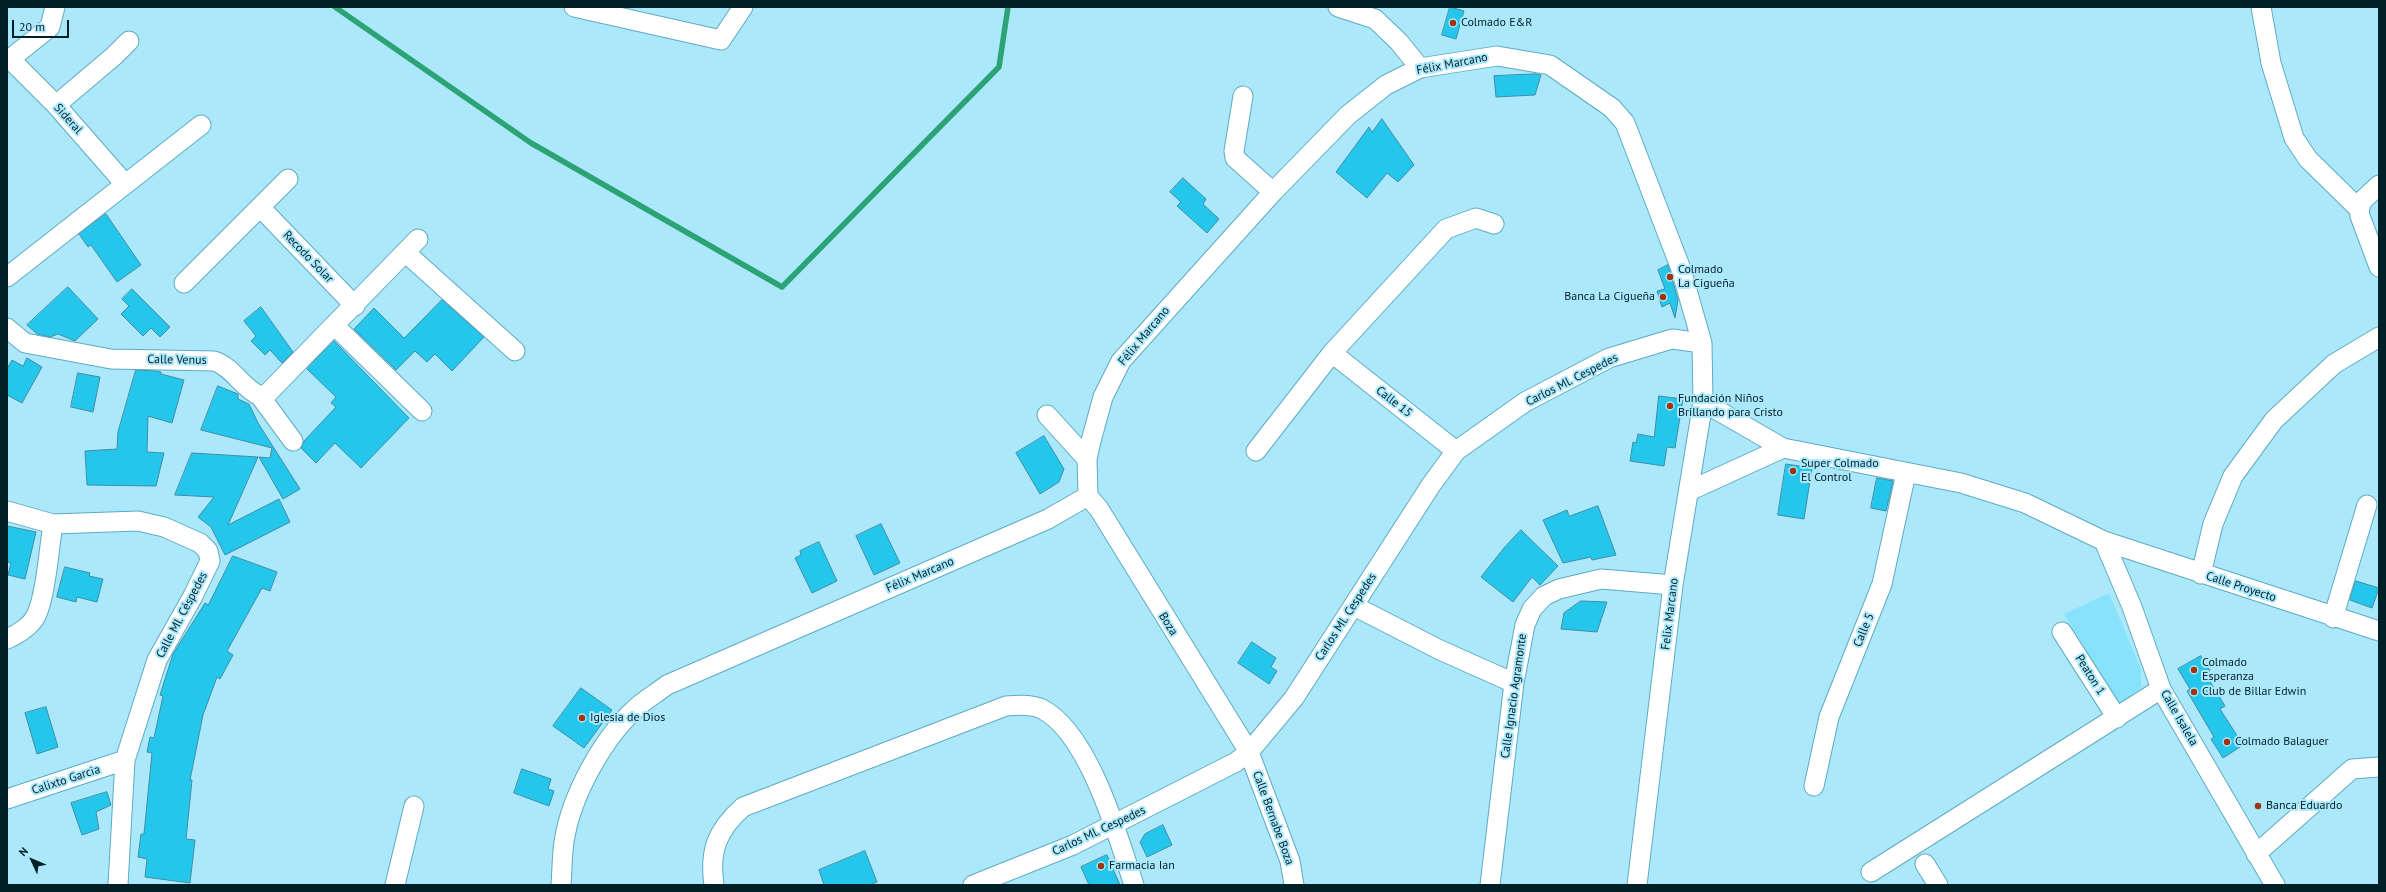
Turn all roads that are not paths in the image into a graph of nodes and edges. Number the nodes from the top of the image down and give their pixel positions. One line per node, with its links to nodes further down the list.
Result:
1 (55, 7): 7 (street)
2 (574, 7): 3 (street)
3 (742, 7)
4 (1338, 7): 8 (street)
5 (2261, 7): 17 (street)
6 (129, 41): 10 (street)
7 (9, 60): 10 (street, Sideral)
8 (1420, 68): 15 (street, Félix Marcano); 26 (street, Félix Marcano)
9 (1243, 96): 15 (street)
10 (56, 105): 13 (street, Sideral)
11 (201, 125): 13 (street)
12 (288, 179): 16 (street)
13 (125, 184): 20 (street)
14 (2379, 185): 17 (street)
15 (1273, 192): 37 (street, Félix Marcano)
16 (260, 207): 21 (street); 22 (street, Recodo Solar)
17 (2359, 209): 19 (street)
18 (1494, 224): 28 (street)
19 (2379, 267)
20 (7, 276)
21 (184, 283)
22 (355, 306): 23 (street); 27 (street)
23 (334, 326): 29 (street); 31 (street)
24 (7, 328): 29 (street, Calle Venus)
25 (2379, 337): 45 (street)
26 (1702, 343): 30 (street, Felix Marcano); 36 (street, Carlos Ml. Cespedes)
27 (515, 351)
28 (1332, 353): 35 (street); 36 (street, Calle 15)
29 (260, 396): 33 (street, Calle Venus)
30 (1703, 402): 34 (street, Calle Proyecto); 39 (street, Felix Marcano)
31 (422, 411)
32 (1047, 415): 37 (street)
33 (293, 441)
34 (1783, 448): 38 (street, Calle Proyecto); 39 (street)
35 (1256, 451)
36 (1456, 451): 47 (street, Carlos Ml. Cespedes)
37 (1087, 459): 40 (street, Félix Marcano)
38 (1906, 473): 44 (street, Calle Proyecto); 58 (street, Calle 5)
39 (1689, 491): 46 (street, Felix Marcano)
40 (1088, 496): 55 (street, Boza); 67 (street, Félix Marcano)
41 (2368, 505): 48 (street)
42 (7, 511): 43 (street, Calle Ml. Céspedes)
43 (53, 524): 51 (street); 56 (street, Calle Ml. Céspedes)
44 (2104, 541): 45 (street, Calle Proyecto); 53 (street, Calle Isalela)
45 (2201, 574): 48 (street, Calle Proyecto)
46 (1673, 585): 52 (street, Calle Ignacio Agramonte); 73 (street, Felix Marcano)
47 (1354, 606): 52 (street); 55 (street, Carlos Ml. Cespedes)
48 (2333, 618): 49 (street, Calle Proyecto)
49 (2379, 631)
50 (2062, 632): 54 (street, Peaton 1)
51 (7, 639)
52 (1514, 683): 72 (street, Calle Ignacio Agramonte)
53 (2161, 689): 54 (street); 62 (street, Calle Isalela)
54 (2117, 718): 64 (street)
55 (1249, 752): 61 (street, Carlos Ml. Cespedes); 71 (street, Calle Bernabe Boza)
56 (126, 760): 59 (street, Calixto Garcia); 65 (street, Calle Ml. Céspedes)
57 (2379, 767): 62 (street)
58 (1814, 786)
59 (7, 799)
60 (414, 806): 66 (street)
61 (1114, 826): 68 (street); 69 (street, Carlos Ml. Cespedes); 70 (street)
62 (2256, 854): 75 (street, Calle Isalela)
63 (1925, 864): 74 (street)
64 (1871, 872)
65 (118, 885)
66 (395, 885)
67 (562, 885)
68 (714, 885)
69 (972, 885)
70 (1134, 885)
71 (1294, 885)
72 (1490, 885)
73 (1637, 885)
74 (1938, 885)
75 (2275, 885)

